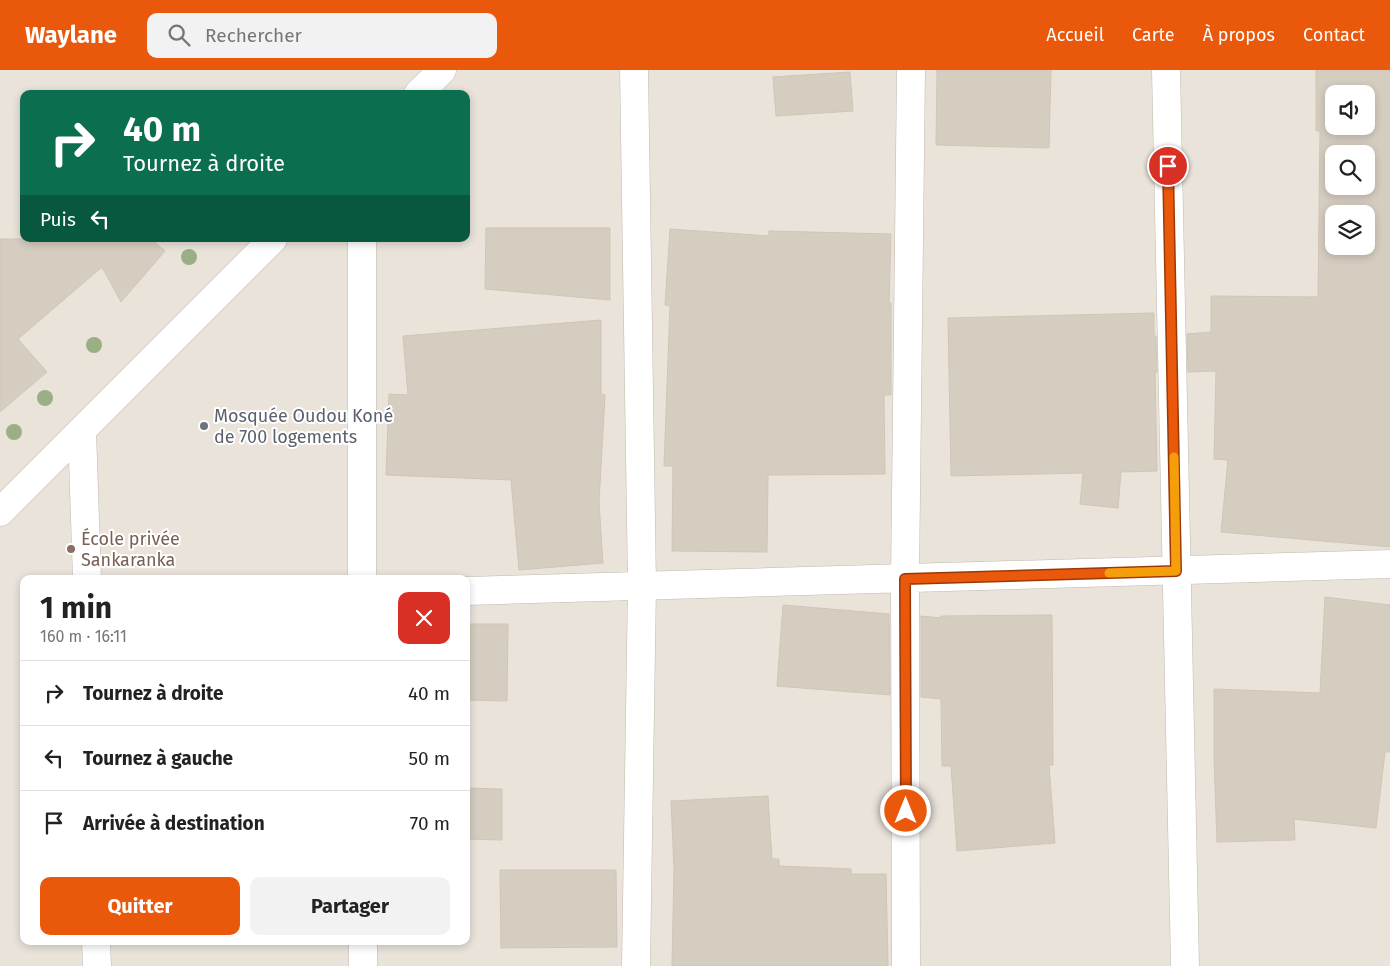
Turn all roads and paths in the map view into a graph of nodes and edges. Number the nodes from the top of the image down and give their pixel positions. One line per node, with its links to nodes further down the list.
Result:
1 (442, 70): 5 (street)
2 (634, 70): 15 (street)
3 (911, 70): 14 (street)
4 (1166, 70): 11 (street)
5 (422, 90)
6 (270, 242): 8 (street)
7 (362, 242): 13 (street)
8 (82, 430): 9 (street); 12 (street)
9 (0, 512)
10 (1390, 564): 11 (street)
11 (1176, 571): 14 (street); 23 (street)
12 (87, 575)
13 (362, 575)
14 (905, 579): 15 (street); 22 (street)
15 (642, 585): 16 (street); 21 (street)
16 (470, 591)
17 (96, 945): 19 (street)
18 (362, 945): 20 (street)
19 (97, 966)
20 (362, 966)
21 (636, 966)
22 (906, 966)
23 (1185, 966)

